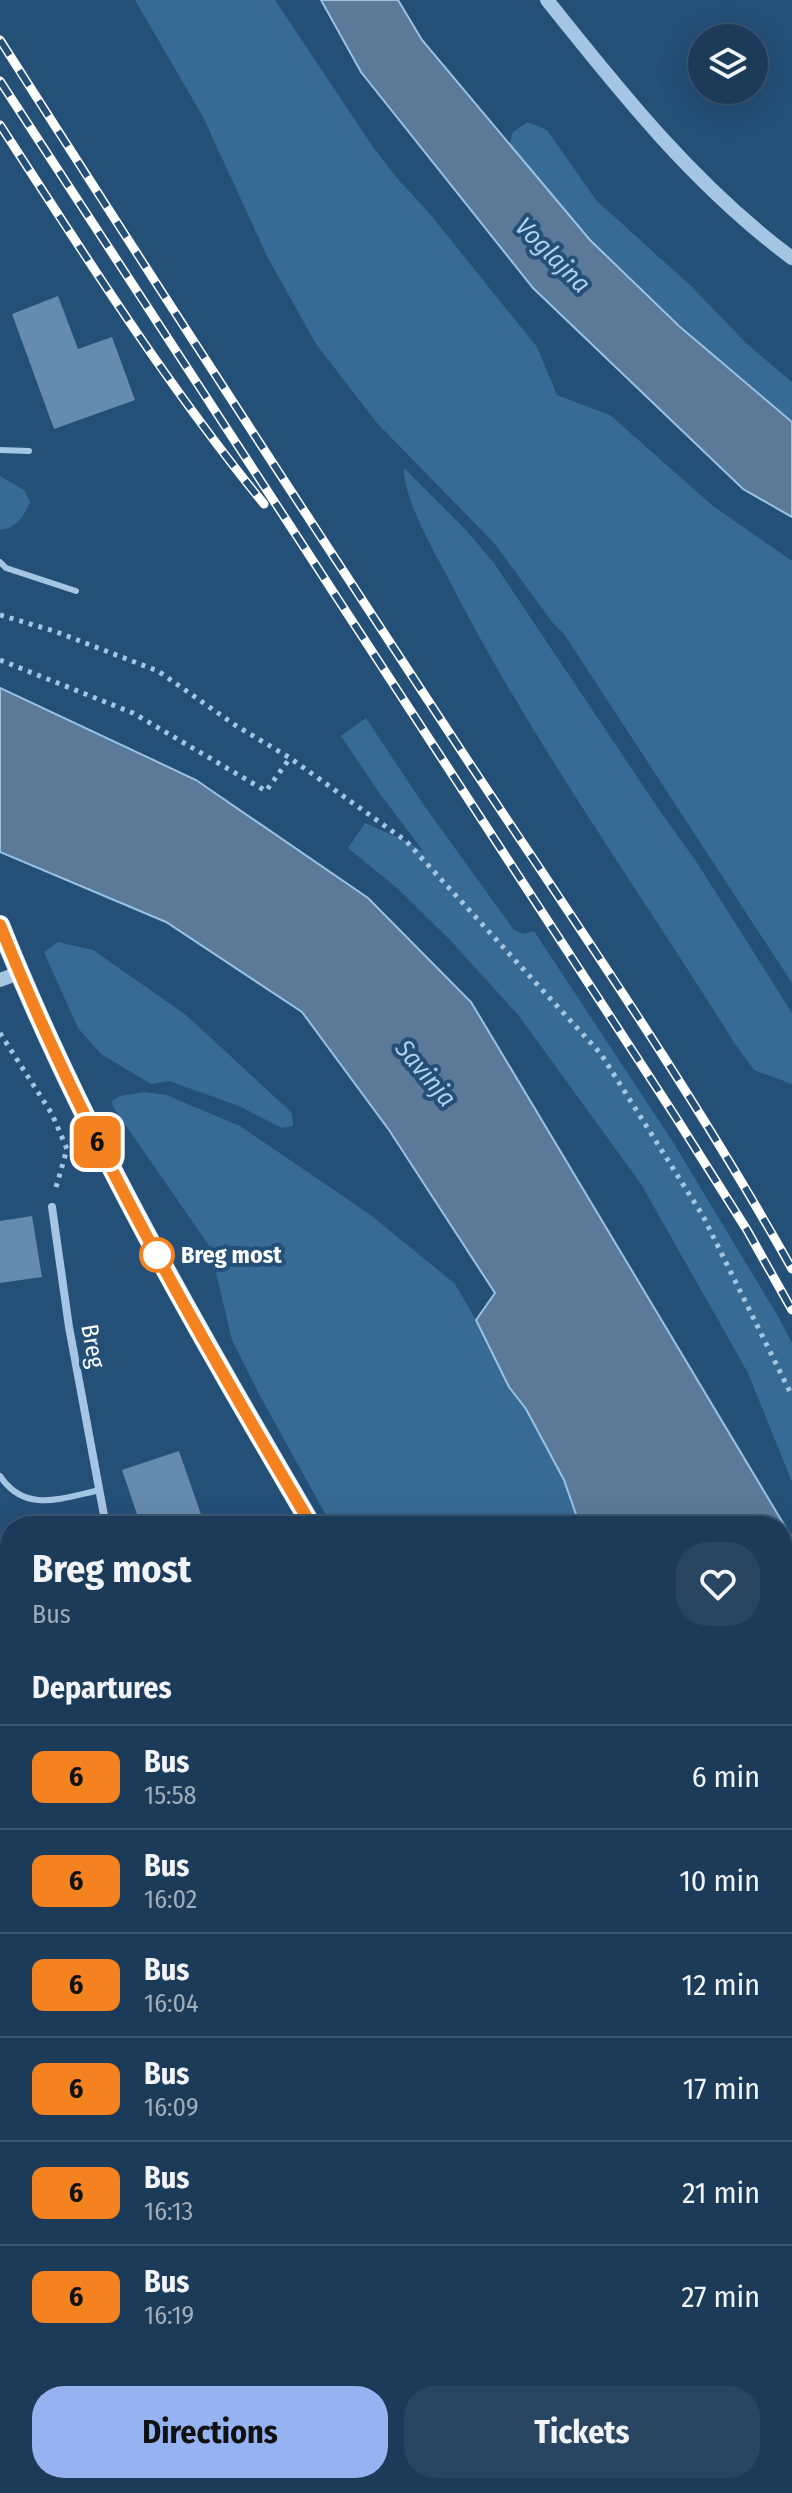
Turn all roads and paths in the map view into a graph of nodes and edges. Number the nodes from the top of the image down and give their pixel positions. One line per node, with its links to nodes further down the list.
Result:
1 (547, 0): 2 (street)
2 (792, 258)
3 (0, 450): 4 (lane)
4 (29, 451)
5 (0, 562): 6 (lane)
6 (76, 591)
7 (0, 615): 9 (path)
8 (0, 660): 9 (path)
9 (290, 758): 14 (path)
10 (2, 930): 11 (main road)
11 (9, 977): 18 (main road)
12 (0, 1033): 13 (path)
13 (52, 1207): 16 (street, Breg)
14 (792, 1396)
15 (0, 1476): 16 (lane)
16 (100, 1490): 17 (street, Breg)
17 (104, 1516)
18 (306, 1516)

